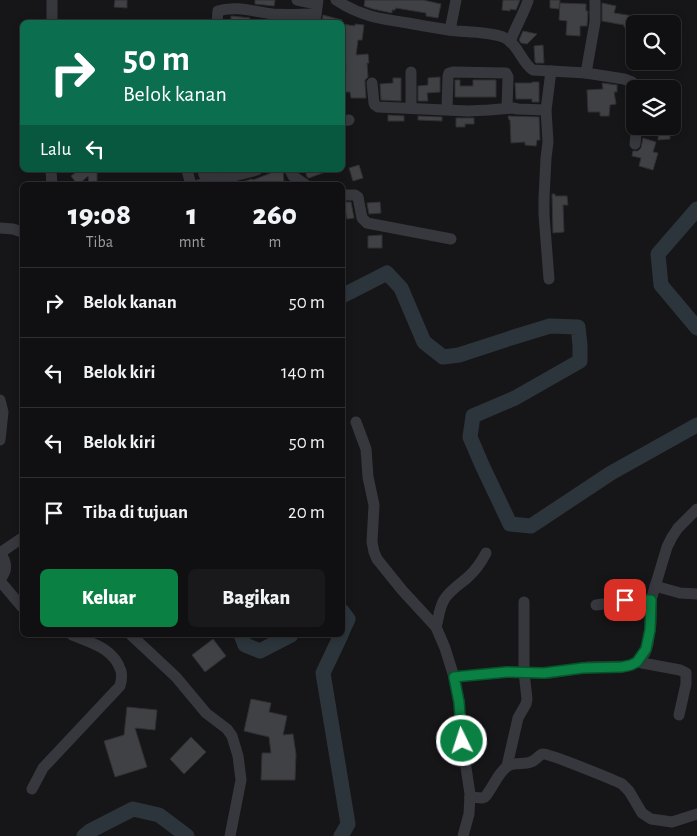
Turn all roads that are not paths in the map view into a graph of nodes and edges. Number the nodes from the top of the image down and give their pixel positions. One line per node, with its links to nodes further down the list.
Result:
1 (52, 0): 8 (street)
2 (296, 0): 7 (street)
3 (336, 0): 10 (street)
4 (456, 0): 10 (street)
5 (595, 0): 14 (street)
6 (528, 1): 11 (street)
7 (317, 10): 9 (street)
8 (52, 20)
9 (217, 20)
10 (450, 30): 11 (street)
11 (510, 42): 12 (street)
12 (551, 71): 14 (street); 20 (street)
13 (412, 72): 17 (street)
14 (586, 74): 15 (street)
15 (627, 80)
16 (372, 84): 17 (street)
17 (411, 108): 19 (street)
18 (507, 108): 19 (street); 19 (street); 20 (street)
19 (447, 109)
20 (546, 110): 33 (street)
21 (636, 135): 22 (street)
22 (635, 144)
23 (203, 172): 24 (street)
24 (232, 172)
25 (235, 172): 27 (street)
26 (291, 172): 28 (street)
27 (207, 182)
28 (302, 182)
29 (345, 195): 32 (street)
30 (0, 228): 31 (street)
31 (20, 231)
32 (451, 239)
33 (548, 279)
34 (0, 400): 36 (street)
35 (356, 422): 48 (street)
36 (0, 440)
37 (697, 509): 42 (street)
38 (20, 539): 39 (street)
39 (0, 553): 41 (street)
40 (486, 553): 48 (street)
41 (0, 580): 46 (street)
42 (655, 586): 43 (street); 44 (street)
43 (697, 594)
44 (651, 600): 47 (street); 51 (street)
45 (524, 602): 52 (street)
46 (20, 605)
47 (596, 605)
48 (436, 627): 53 (street)
49 (77, 637): 56 (street)
50 (133, 637): 59 (street)
51 (637, 662): 52 (street); 54 (street)
52 (524, 672): 53 (street); 55 (street)
53 (454, 677): 57 (street)
54 (679, 715)
55 (508, 766): 57 (street); 58 (street)
56 (32, 789)
57 (470, 797): 60 (street)
58 (697, 814)
59 (230, 836)
60 (464, 836)

